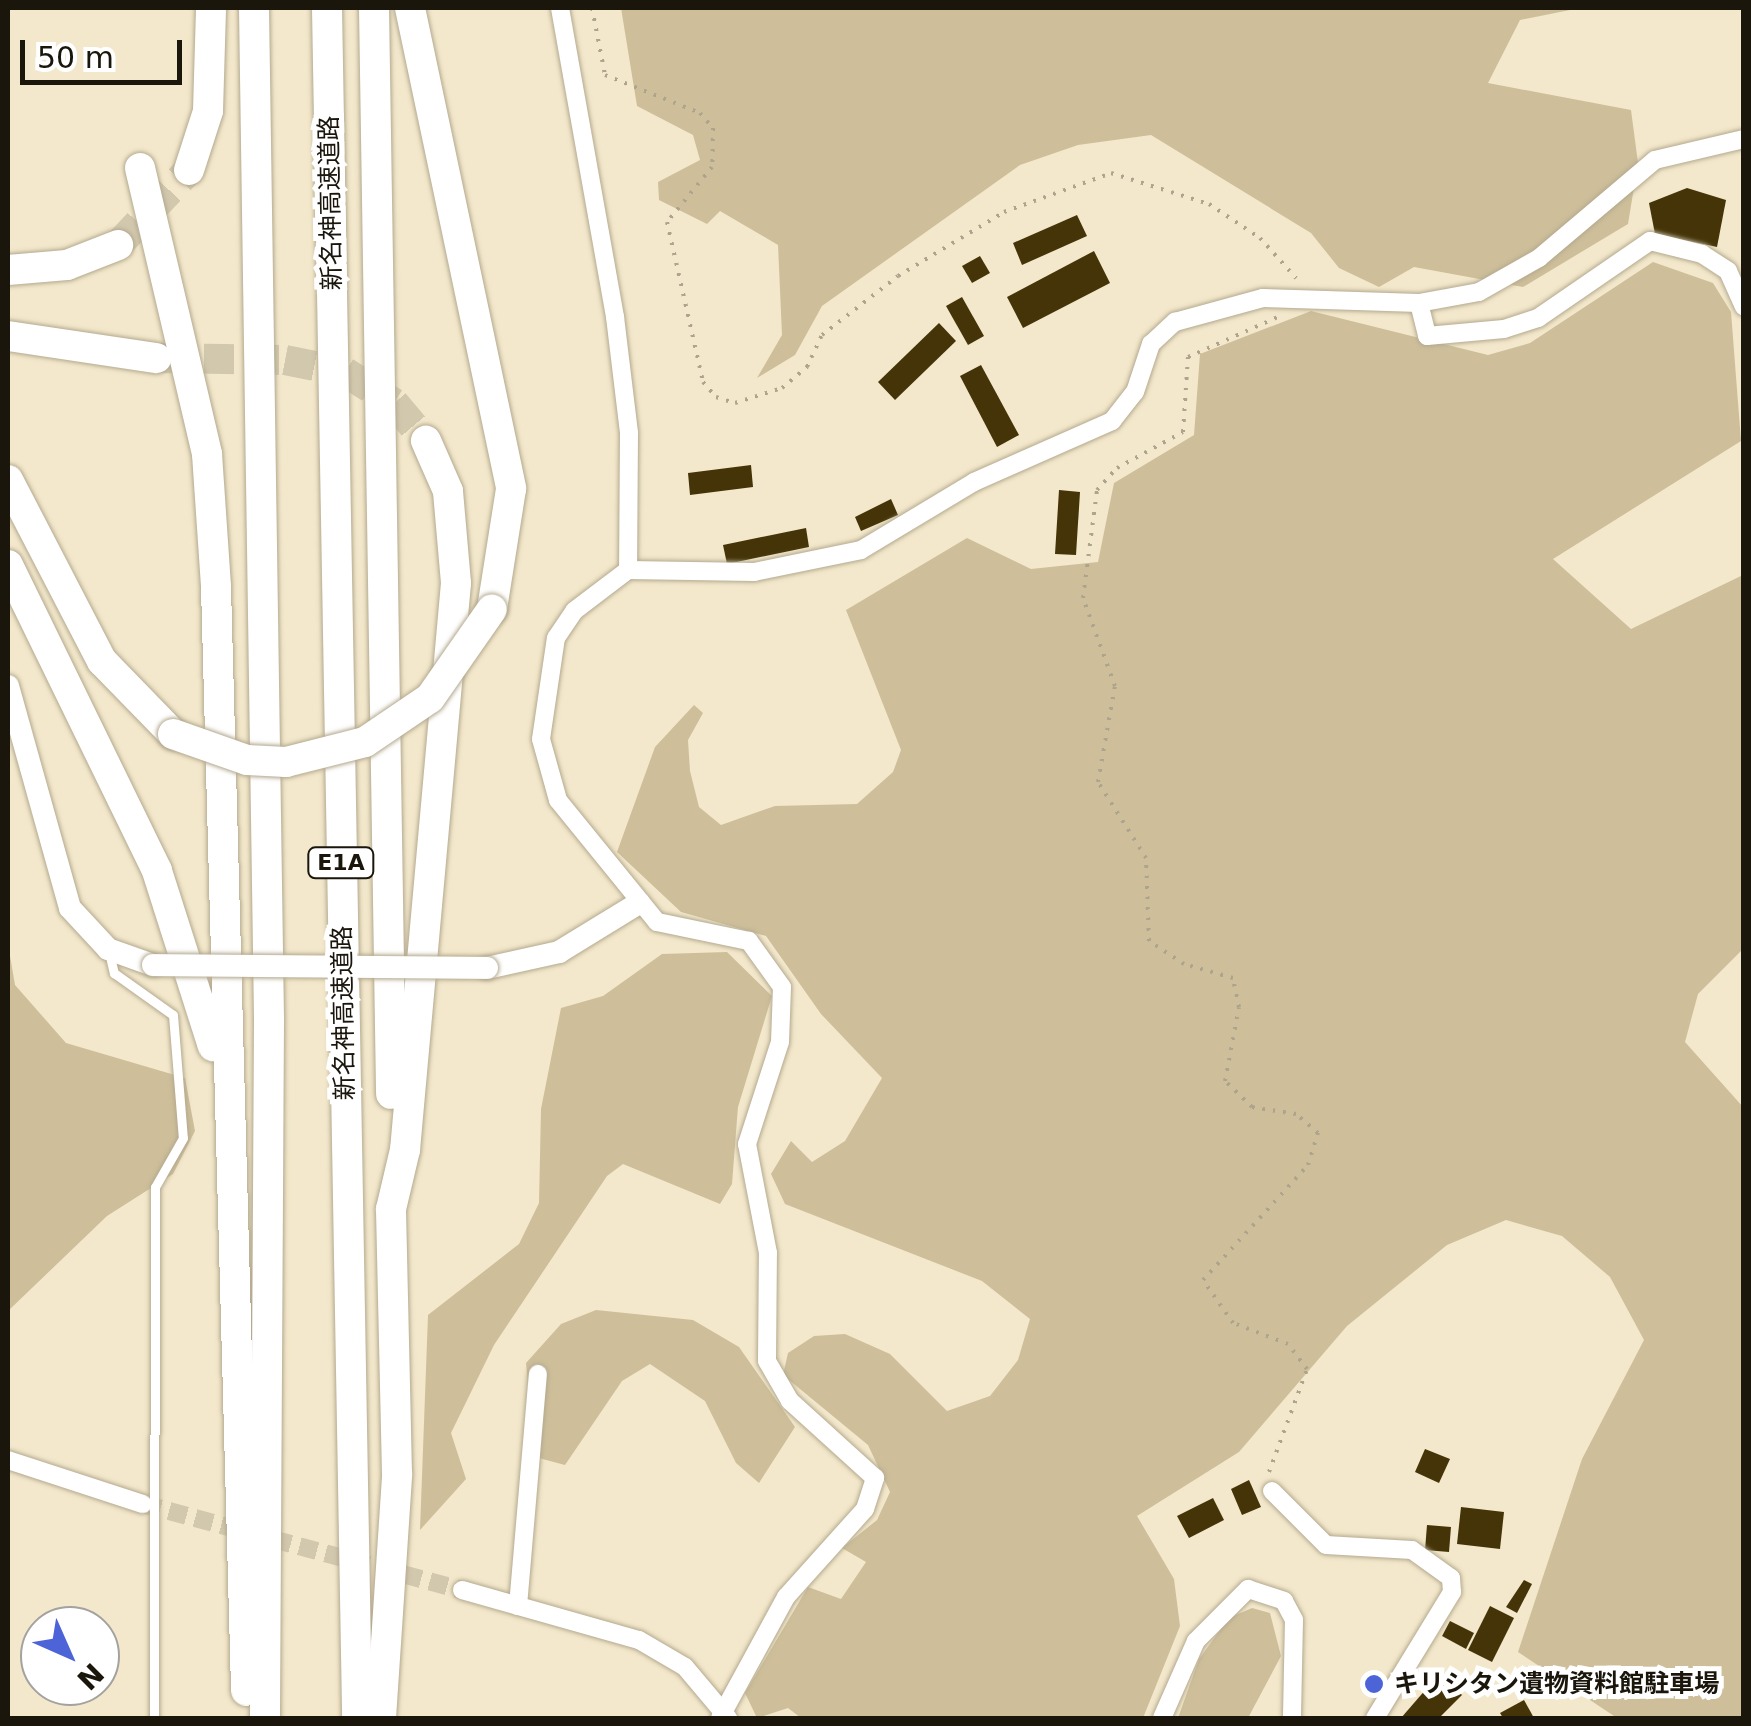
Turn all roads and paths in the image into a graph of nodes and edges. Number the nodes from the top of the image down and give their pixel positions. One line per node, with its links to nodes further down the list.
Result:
1 (211, 8): 10 (highway)
2 (254, 8): 36 (highway)
3 (328, 8): 37 (highway, 新名神高速道路 / E1A)
4 (374, 8): 26 (highway)
5 (410, 8): 19 (highway, bridge)
6 (560, 8): 21 (street)
7 (592, 8): 13 (path)
8 (1744, 140): 14 (street)
9 (140, 168): 25 (highway)
10 (188, 170)
11 (118, 245): 12 (highway)
12 (8, 270)
13 (1300, 298): 14 (street); 21 (street); 29 (path)
14 (1419, 303): 15 (street)
15 (1744, 307)
16 (8, 336): 17 (highway)
17 (156, 358)
18 (426, 441): 26 (highway)
19 (8, 480)
20 (8, 564): 25 (highway)
21 (628, 570): 23 (street)
22 (8, 686): 24 (street)
23 (639, 903): 24 (street, bridge); 33 (street)
24 (108, 949): 34 (lane)
25 (227, 1183): 35 (highway)
26 (391, 1209): 38 (highway)
27 (538, 1374): 32 (street)
28 (8, 1460): 30 (street)
29 (1272, 1491): 41 (street)
30 (143, 1504)
31 (462, 1590): 32 (street)
32 (518, 1606): 33 (street)
33 (724, 1716)
34 (154, 1718)
35 (248, 1718)
36 (265, 1718)
37 (358, 1718)
38 (380, 1718)
39 (1162, 1718): 40 (street)
40 (1292, 1718)
41 (1374, 1718)

